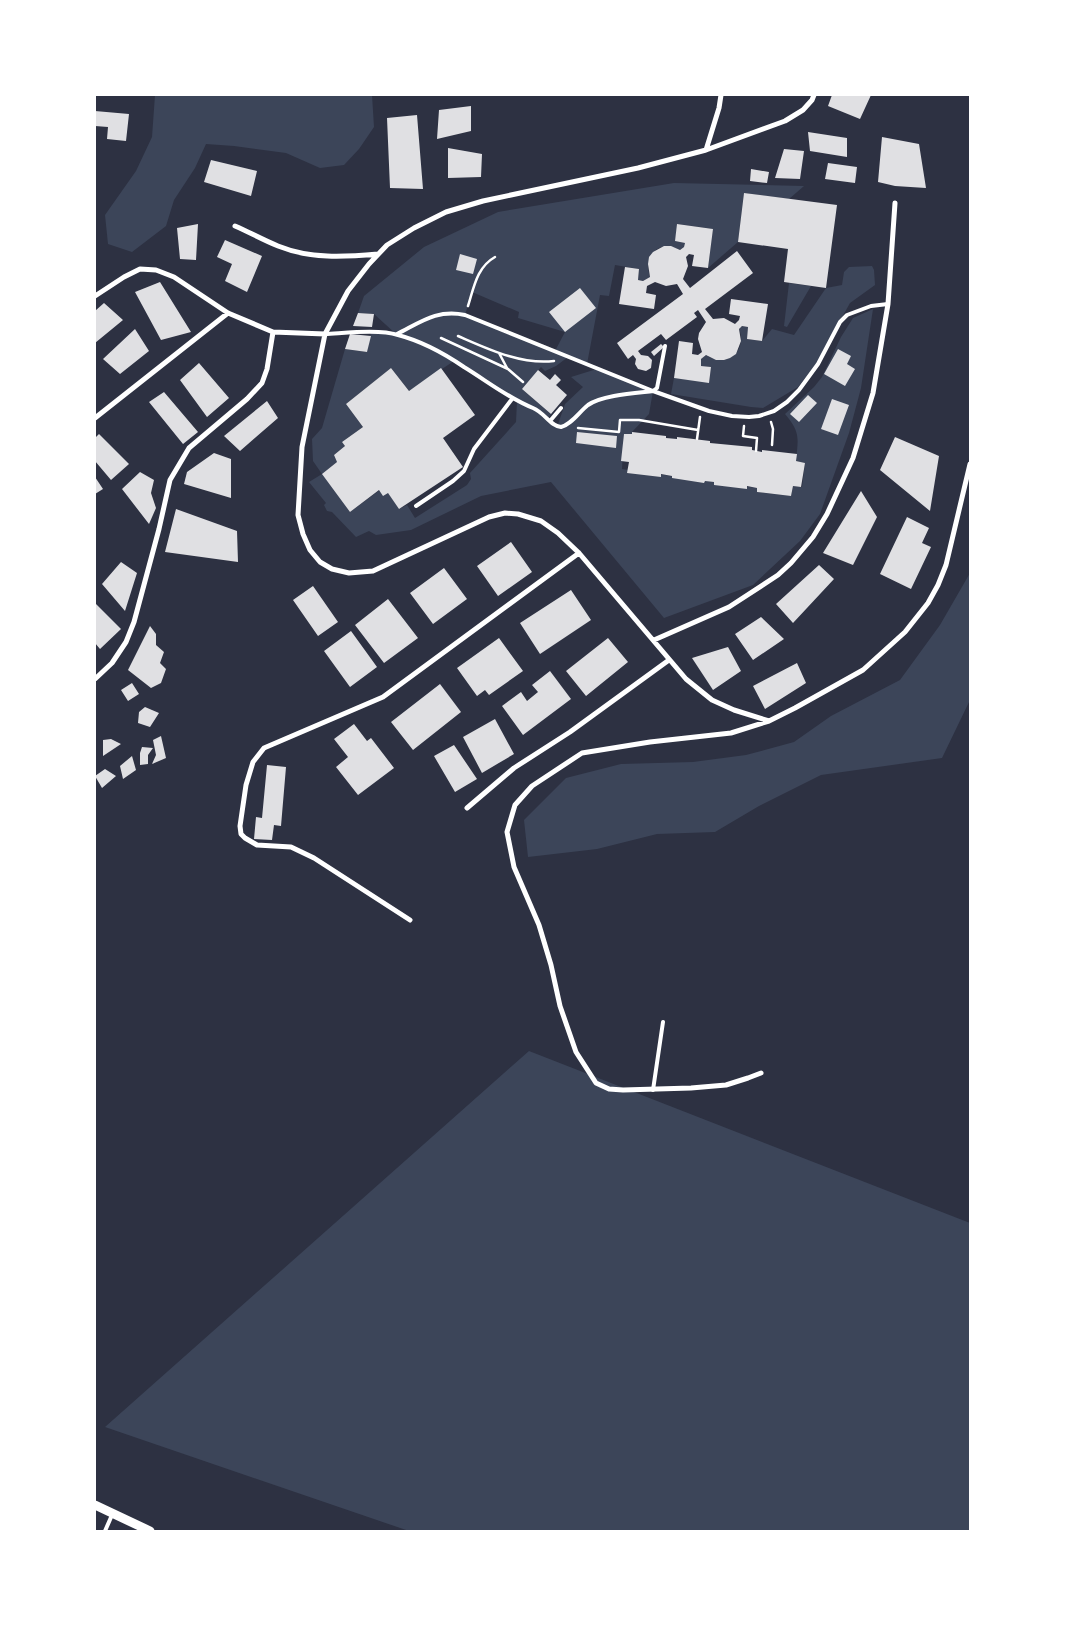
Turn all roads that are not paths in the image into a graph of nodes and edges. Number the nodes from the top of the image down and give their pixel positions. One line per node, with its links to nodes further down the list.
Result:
1 (721, 95): 3 (street)
2 (814, 95): 3 (street)
3 (706, 150): 6 (street)
4 (895, 202): 8 (street)
5 (235, 226): 6 (street)
6 (378, 254): 11 (street)
7 (95, 296): 9 (street)
8 (888, 304): 14 (lane); 22 (street)
9 (228, 313): 10 (street); 17 (street)
10 (273, 332): 11 (street); 24 (street)
11 (325, 334): 12 (lane); 21 (street)
12 (397, 334): 14 (lane); 15 (lane)
13 (664, 346): 14 (lane)
14 (653, 391): 18 (lane)
15 (512, 399): 18 (lane); 20 (lane)
16 (560, 408): 18 (lane)
17 (95, 418)
18 (550, 421)
19 (970, 464): 25 (street)
20 (416, 506)
21 (579, 553): 22 (street); 27 (street)
22 (654, 640): 23 (street)
23 (669, 660): 25 (street); 26 (street)
24 (95, 679)
25 (769, 721): 30 (street)
26 (467, 808)
27 (410, 920)
28 (663, 1022): 30 (lane)
29 (760, 1073): 30 (street)
30 (653, 1090)
31 (95, 1505): 32 (street)
32 (112, 1513): 33 (lane); 34 (street)
33 (105, 1531)
34 (150, 1531)

